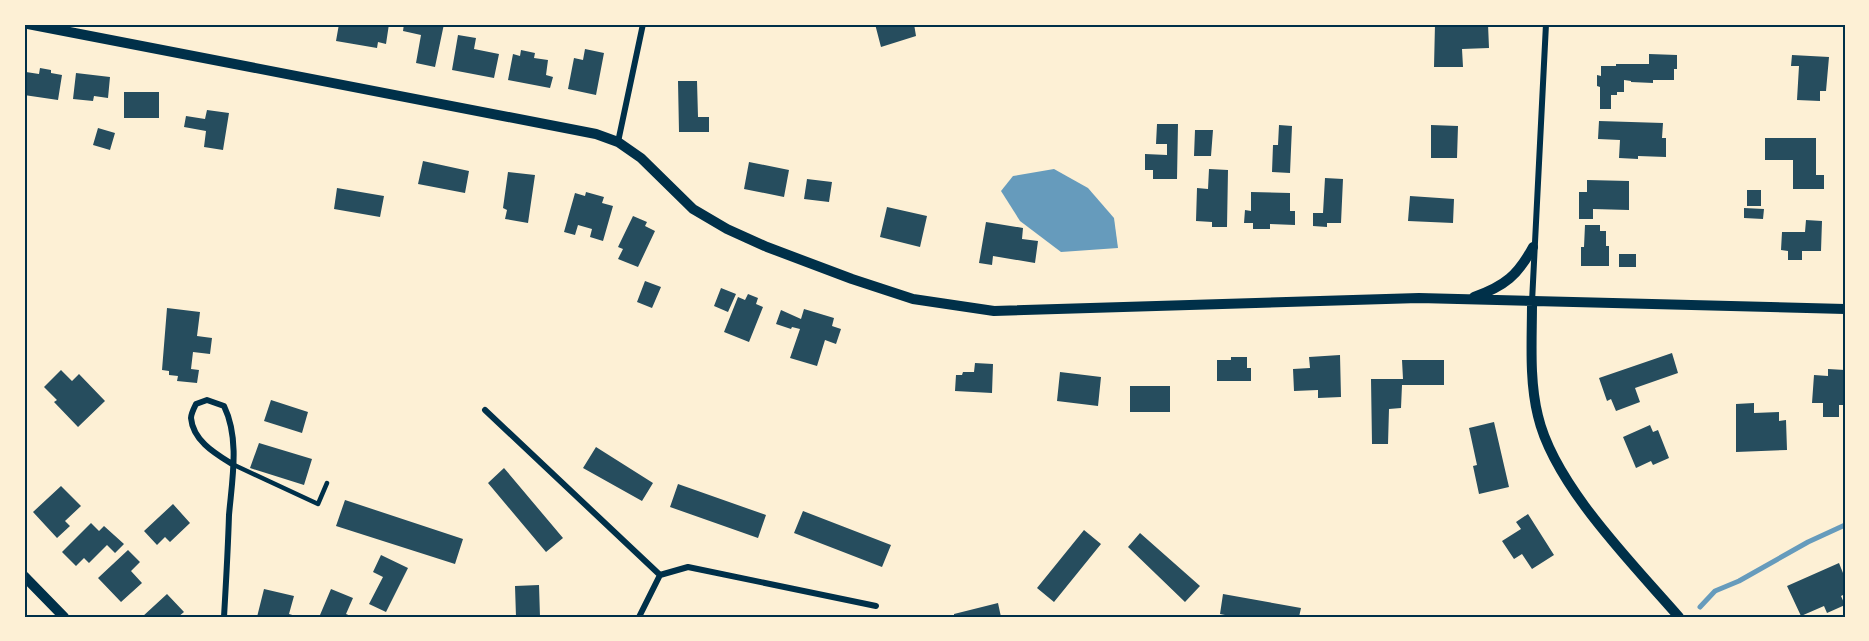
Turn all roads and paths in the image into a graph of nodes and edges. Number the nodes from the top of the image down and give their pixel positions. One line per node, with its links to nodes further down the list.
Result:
1 (28, 24): 4 (street)
2 (643, 24): 4 (street)
3 (1546, 24): 5 (street)
4 (618, 142): 6 (street)
5 (1533, 247): 6 (street); 7 (street)
6 (1470, 299): 7 (street)
7 (1532, 303): 8 (street); 18 (street)
8 (1845, 309)
9 (485, 410): 12 (street)
10 (232, 465): 10 (street); 11 (lane); 16 (street)
11 (327, 483)
12 (660, 575): 14 (street); 17 (street)
13 (24, 576): 15 (street)
14 (876, 606)
15 (64, 617)
16 (224, 617)
17 (639, 617)
18 (1679, 617)

